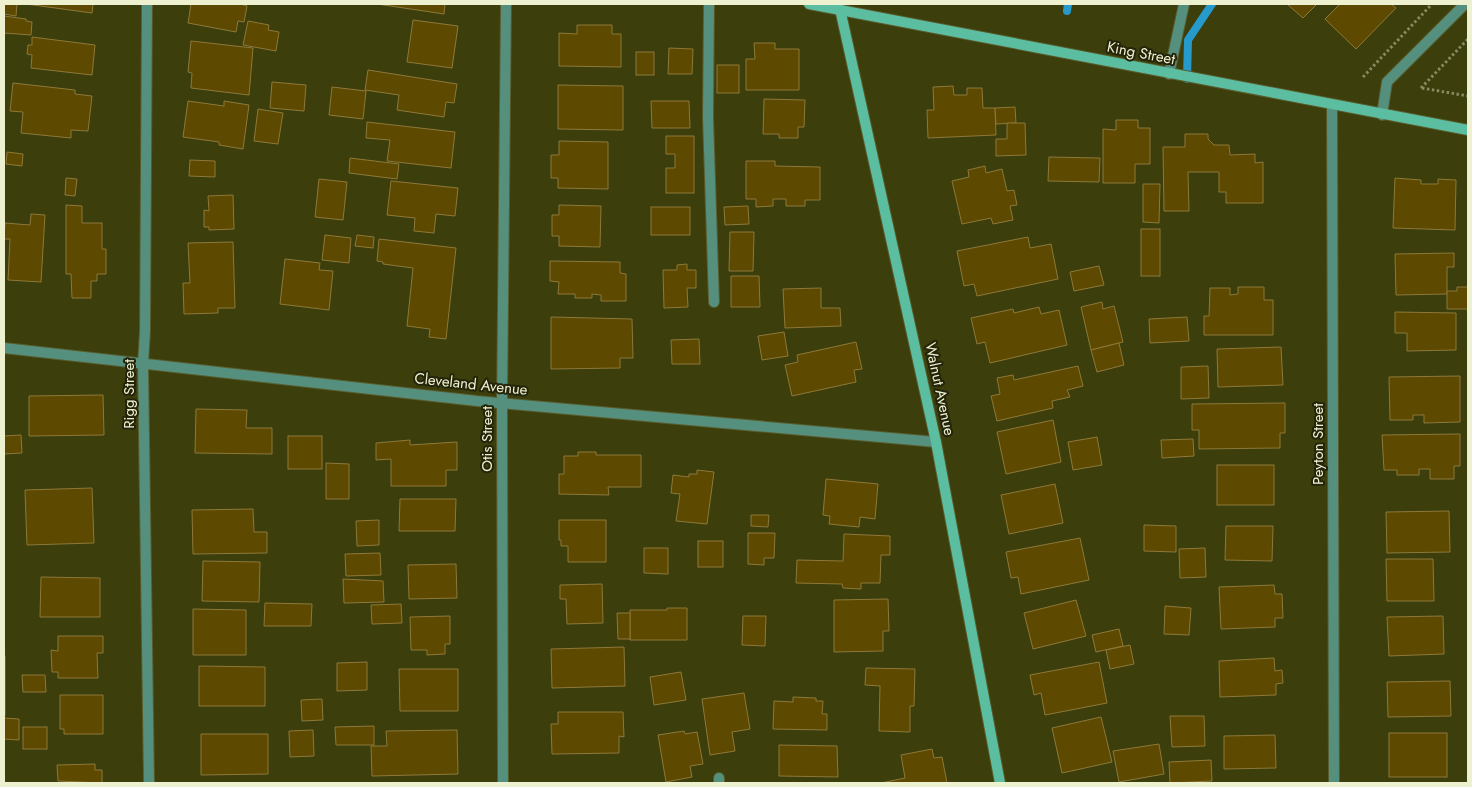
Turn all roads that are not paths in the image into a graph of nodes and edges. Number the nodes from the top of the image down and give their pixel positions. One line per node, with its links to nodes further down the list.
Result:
1 (147, 4): 14 (street, Rigg Street)
2 (506, 4): 15 (street, Otis Street)
3 (709, 4): 12 (street)
4 (809, 4): 7 (street, King Street)
5 (1184, 4): 8 (street)
6 (1465, 4): 10 (street)
7 (840, 7): 8 (street, King Street); 16 (street, Walnut Avenue)
8 (1169, 74): 9 (street, King Street)
9 (1332, 106): 10 (street, King Street); 20 (street, Peyton Street)
10 (1382, 115): 11 (street, King Street)
11 (1468, 130)
12 (714, 302)
13 (4, 348): 14 (street, Cleveland Avenue)
14 (143, 364): 15 (street, Cleveland Avenue); 17 (street, Rigg Street)
15 (502, 403): 16 (street, Cleveland Avenue); 18 (street, Otis Street)
16 (936, 442): 19 (street, Walnut Avenue)
17 (149, 783)
18 (503, 783)
19 (1000, 783)
20 (1334, 783)

